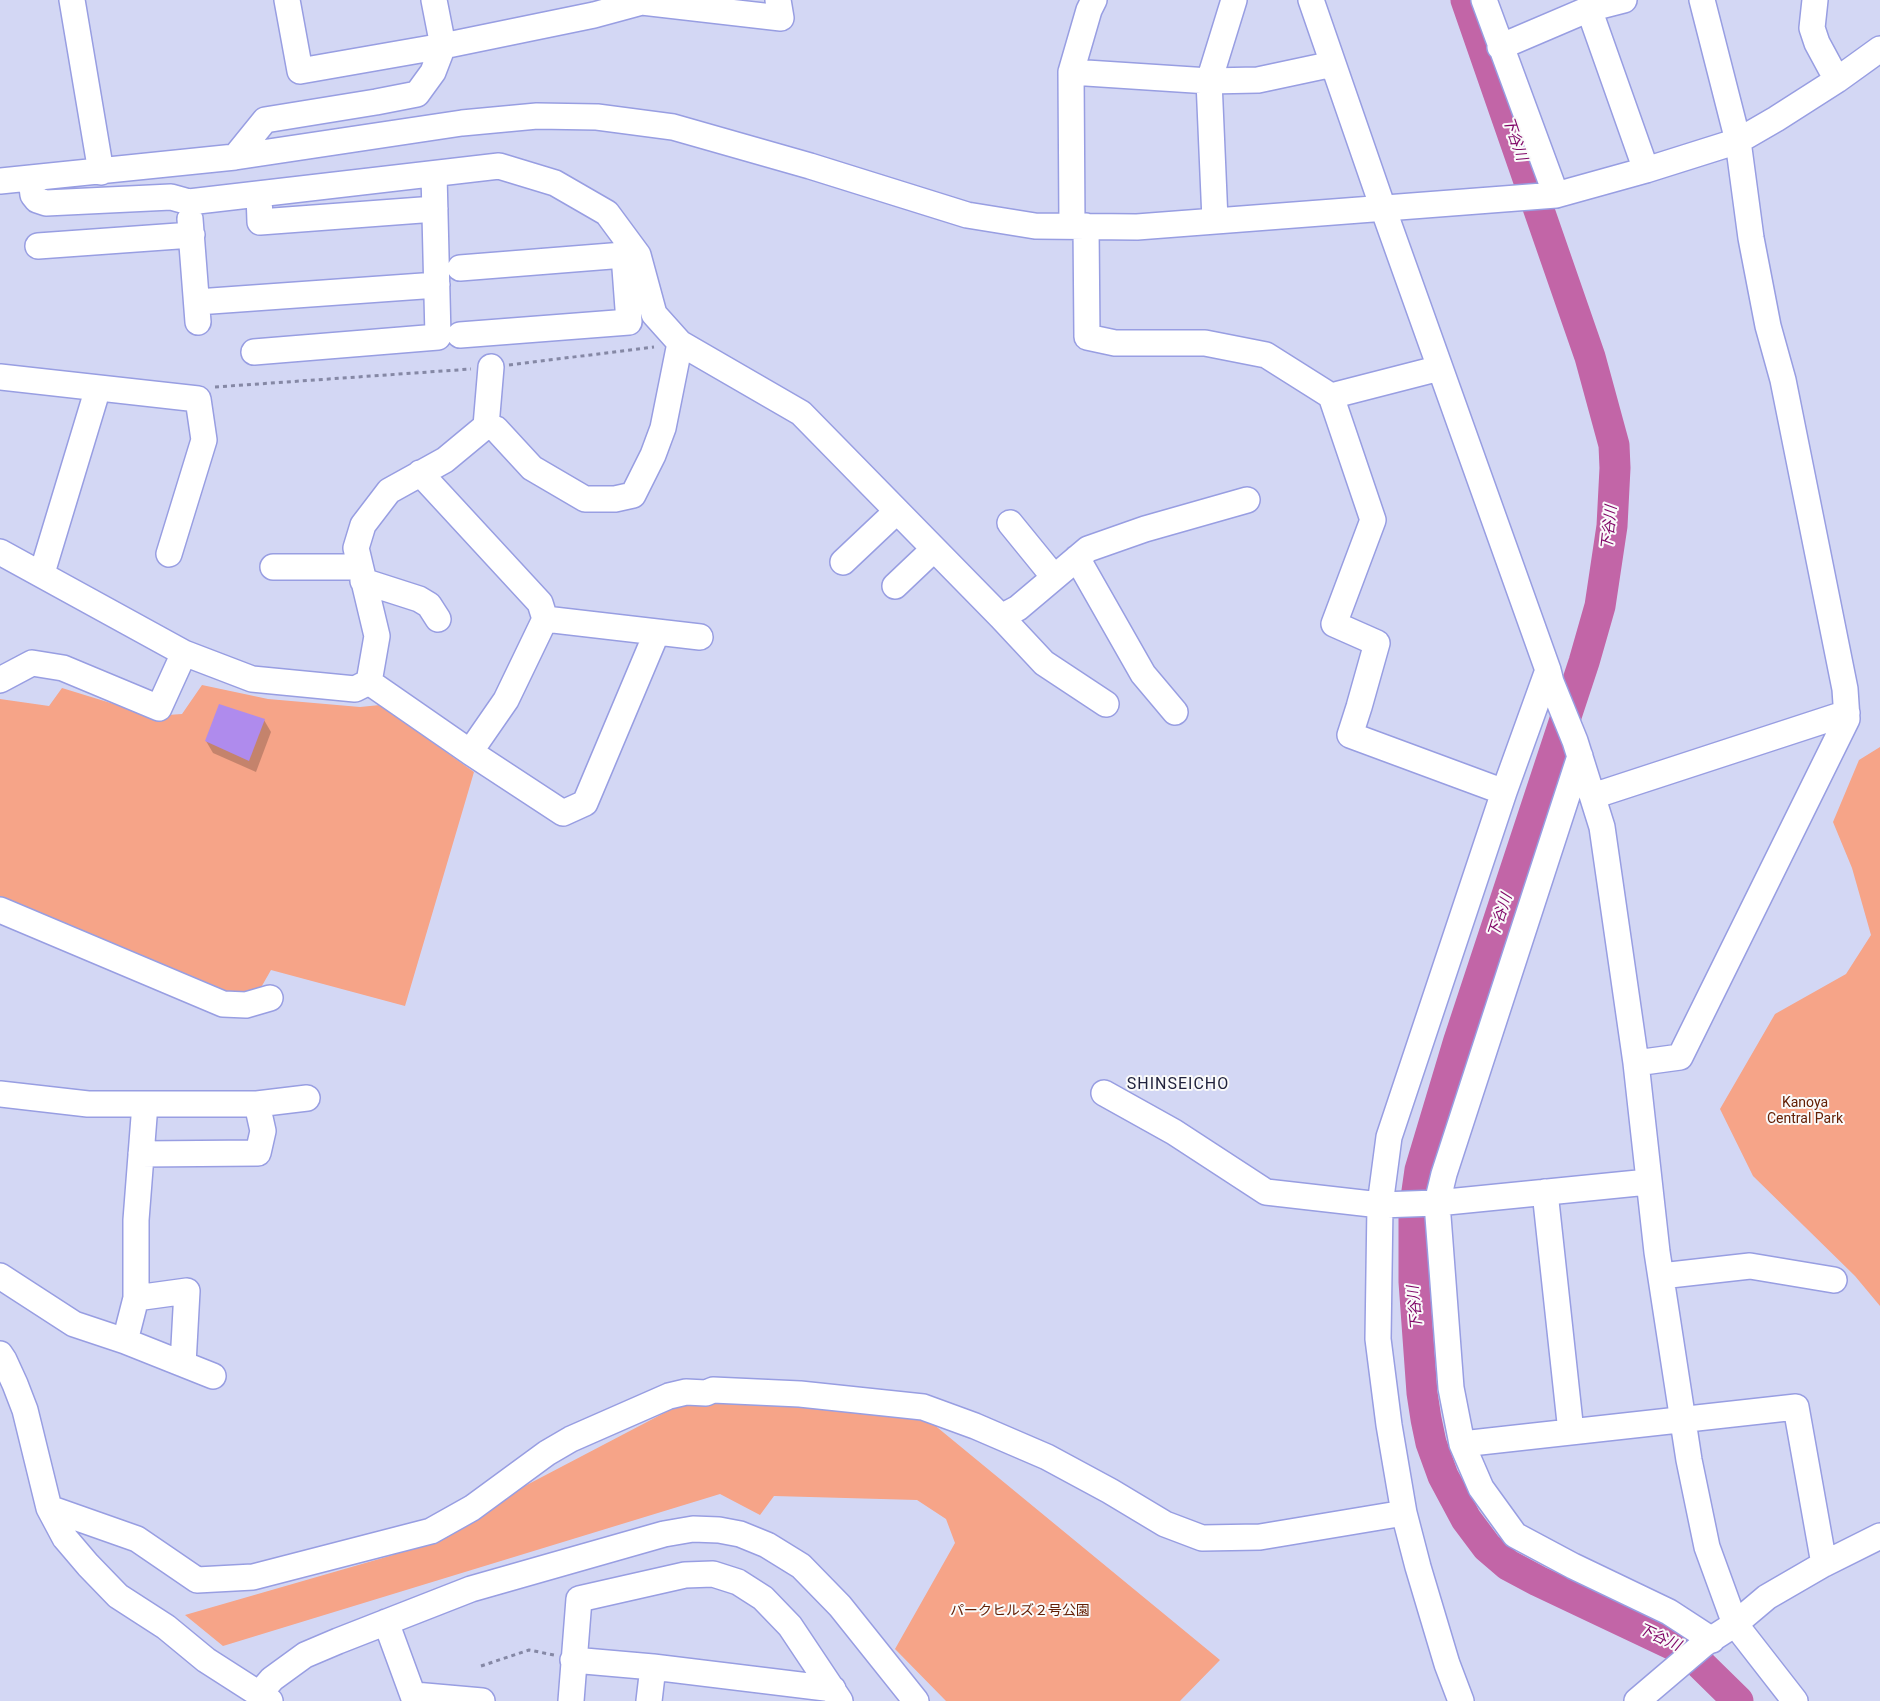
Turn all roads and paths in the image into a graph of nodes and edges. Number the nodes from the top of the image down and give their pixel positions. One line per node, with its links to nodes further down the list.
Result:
1 (72, 0): 24 (street)
2 (287, 0): 14 (street)
3 (434, 0): 14 (street)
4 (778, 0): 12 (street)
5 (1094, 0): 18 (street)
6 (1234, 0): 20 (street)
7 (1311, 0): 17 (street)
8 (1484, 0): 15 (street)
9 (1624, 0): 13 (street)
10 (1702, 0): 21 (street)
11 (1815, 0): 19 (street)
12 (617, 4): 14 (street)
13 (1589, 9): 15 (street); 23 (street)
14 (442, 46): 22 (street)
15 (1500, 47): 29 (street)
16 (1880, 49): 19 (street)
17 (1333, 64): 20 (street); 31 (street)
18 (1071, 72): 20 (street); 34 (street)
19 (1837, 80): 21 (street)
20 (1209, 81): 33 (street)
21 (1738, 141): 23 (street); 75 (street)
22 (235, 157): 24 (street); 34 (street)
23 (1646, 170): 29 (street)
24 (101, 172): 26 (street)
25 (434, 174): 28 (street); 32 (street); 37 (street)
26 (31, 179): 27 (street); 30 (street)
27 (0, 181)
28 (259, 194): 30 (street); 32 (street)
29 (1556, 195): 31 (street)
30 (189, 202): 35 (street)
31 (1383, 208): 33 (street); 44 (street)
32 (435, 209): 39 (street)
33 (1215, 220): 34 (street)
34 (1079, 226): 47 (street)
35 (192, 235): 36 (street); 39 (street)
36 (38, 246)
37 (628, 252): 38 (street); 40 (street); 41 (street)
38 (460, 268)
39 (437, 285): 42 (street)
40 (460, 334)
41 (680, 343): 43 (path); 49 (street); 52 (street)
42 (254, 352)
43 (491, 367): 48 (path); 49 (street)
44 (1440, 368): 47 (street); 70 (street)
45 (0, 377): 46 (street)
46 (98, 388): 48 (street); 60 (street)
47 (1331, 396): 78 (street)
48 (198, 399): 56 (street)
49 (486, 426): 50 (street)
50 (420, 473): 61 (street); 66 (street)
51 (1247, 500): 57 (street)
52 (897, 511): 54 (street); 58 (street)
53 (1010, 523): 62 (street)
54 (934, 549): 63 (street); 64 (street)
55 (0, 552): 60 (street)
56 (169, 554)
57 (1077, 558): 62 (street); 74 (street)
58 (843, 562)
59 (273, 567): 61 (street)
60 (42, 573): 69 (street)
61 (362, 574): 65 (street); 72 (street)
62 (1054, 577): 64 (street)
63 (895, 586)
64 (1001, 617): 73 (street)
65 (438, 619)
66 (546, 619): 67 (street); 77 (street)
67 (657, 632): 68 (street); 77 (street)
68 (700, 637)
69 (184, 653): 71 (street); 72 (street)
70 (1550, 676): 76 (street); 78 (street)
71 (0, 680)
72 (369, 682): 77 (street)
73 (1106, 704)
74 (1175, 712)
75 (1847, 713): 79 (street); 82 (street)
76 (1578, 748): 79 (street); 91 (street)
77 (470, 752)
78 (1504, 792): 92 (street)
79 (1592, 796): 82 (street)
80 (0, 910): 81 (street)
81 (270, 998)
82 (1636, 1063): 89 (street)
83 (1104, 1093): 92 (street)
84 (0, 1094): 86 (street)
85 (307, 1098): 87 (street)
86 (145, 1104): 87 (street); 88 (street)
87 (257, 1104): 88 (street)
88 (141, 1154): 96 (street)
89 (1648, 1182): 90 (street); 94 (street)
90 (1545, 1192): 91 (street); 102 (street)
91 (1437, 1203): 92 (street); 103 (street)
92 (1380, 1205): 105 (street)
93 (0, 1276): 97 (street)
94 (1661, 1276): 95 (street); 101 (street)
95 (1834, 1280)
96 (136, 1298): 97 (street); 99 (street)
97 (125, 1341): 99 (street)
98 (0, 1354): 104 (street)
99 (184, 1364): 100 (street)
100 (213, 1376)
101 (1683, 1420): 102 (street); 107 (street); 109 (street)
102 (1571, 1432): 103 (street)
103 (1462, 1444): 110 (street)
104 (49, 1508): 105 (street); 115 (street)
105 (1404, 1513): 121 (street)
106 (1880, 1536): 107 (street)
107 (1824, 1564): 109 (street)
108 (386, 1622): 115 (street); 116 (street); 120 (street)
109 (1735, 1624): 110 (street); 123 (street)
110 (1708, 1642): 122 (street)
111 (573, 1660): 112 (path); 113 (street); 114 (street); 118 (street)
112 (481, 1666)
113 (653, 1667): 114 (street); 119 (street)
114 (837, 1695)
115 (264, 1697)
116 (414, 1698): 117 (street)
117 (482, 1701)
118 (571, 1701)
119 (649, 1701)
120 (916, 1701)
121 (1462, 1701)
122 (1637, 1701)
123 (1795, 1701)

